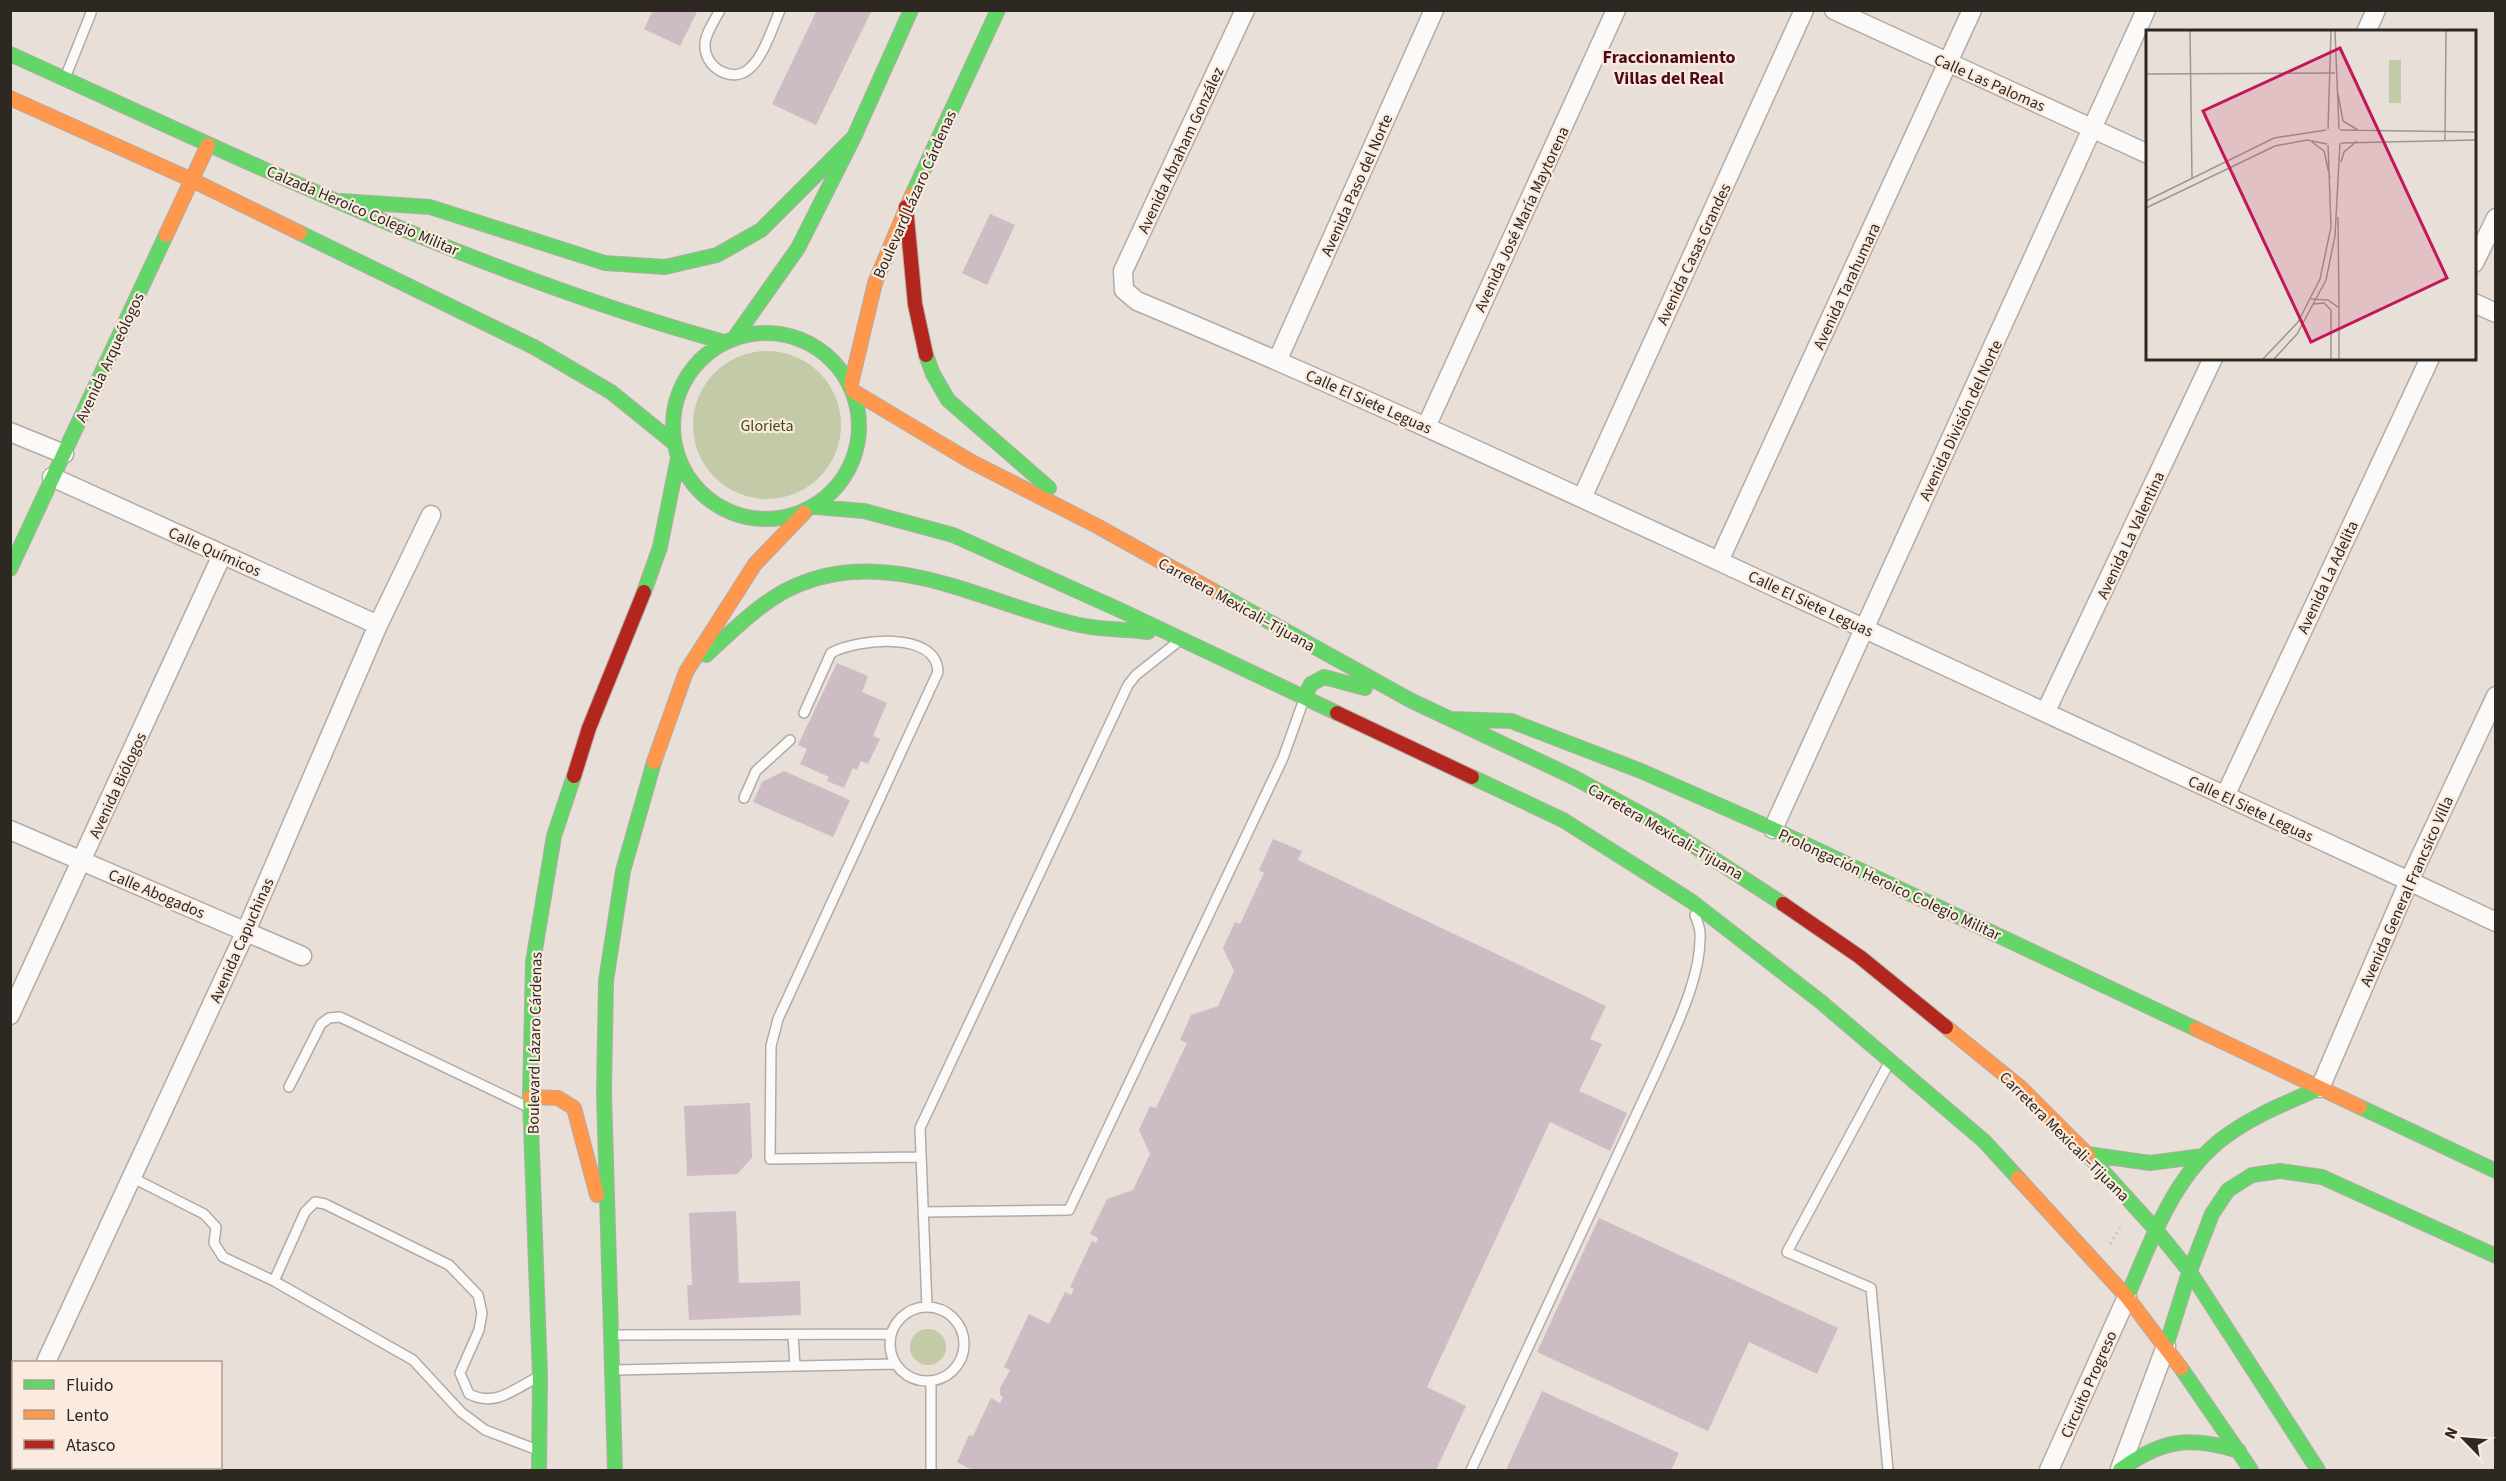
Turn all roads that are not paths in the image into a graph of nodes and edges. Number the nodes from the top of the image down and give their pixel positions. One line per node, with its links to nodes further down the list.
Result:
1 (90, 10): 17 (lane)
2 (720, 10): 3 (lane)
3 (780, 10)
4 (911, 10): 20 (main road)
5 (998, 10): 25 (main road, Boulevard Lázaro Cárdenas)
6 (1245, 10): 28 (street, Avenida Abraham González)
7 (1434, 10): 32 (street, Avenida Paso del Norte)
8 (1616, 10): 36 (street, Avenida José María Maytorena)
9 (1804, 10): 42 (street, Avenida Casas Grandes)
10 (1834, 10): 16 (street, Calle Las Palomas)
11 (1972, 10): 16 (street, Avenida Tarahumara)
12 (2146, 10): 19 (street, Avenida División del Norte)
13 (2376, 10): 14 (street)
14 (2367, 30)
15 (10, 54): 17 (main road, Calzada Heroico Colegio Militar)
16 (1948, 64): 19 (street, Calle Las Palomas); 47 (street, Avenida Tarahumara)
17 (64, 79): 21 (main road, Calzada Heroico Colegio Militar)
18 (10, 98): 23 (main road)
19 (2093, 128): 22 (street, Calle Las Palomas); 50 (street, Avenida División del Norte)
20 (854, 136): 24 (main road); 31 (main road)
21 (208, 145): 23 (main road, Avenida Arqueólogos); 24 (main road, Calzada Heroico Colegio Militar)
22 (2146, 153)
23 (192, 180): 38 (main road); 39 (main road, Avenida Arqueólogos)
24 (341, 201): 31 (main road, Calzada Heroico Colegio Militar)
25 (906, 207): 35 (main road, Boulevard Lázaro Cárdenas); 45 (main road)
26 (2496, 218): 27 (street)
27 (2476, 261)
28 (1124, 290): 32 (street, Calle El Siete Leguas)
29 (2476, 303): 30 (street)
30 (2496, 313)
31 (730, 340): 35 (main road); 38 (main road)
32 (1278, 359): 36 (street, Calle El Siete Leguas)
33 (2212, 360): 56 (street, Avenida La Valentina)
34 (2429, 360): 60 (street, Avenida La Adelita)
35 (852, 388): 43 (main road); 45 (main road)
36 (1426, 427): 42 (street, Calle El Siete Leguas)
37 (10, 432): 39 (street)
38 (674, 443): 40 (main road)
39 (64, 454): 41 (main road, Avenida Arqueólogos)
40 (678, 459): 43 (main road); 74 (main road, Boulevard Lázaro Cárdenas)
41 (52, 477): 46 (street, Calle Químicos); 48 (main road, Avenida Arqueólogos)
42 (1582, 498): 47 (street, Calle El Siete Leguas)
43 (810, 510): 51 (main road); 52 (main road)
44 (431, 515): 49 (street, Avenida Capuchinas)
45 (1097, 526): 55 (main road, Carretera Mexicali–Tijuana)
46 (222, 555): 49 (street, Calle Químicos); 64 (street, Avenida Biólogos)
47 (1719, 561): 50 (street, Calle El Siete Leguas)
48 (10, 569)
49 (378, 625): 68 (street, Avenida Capuchinas)
50 (1865, 628): 56 (street, Calle El Siete Leguas); 62 (street, Avenida División del Norte)
51 (1175, 637): 52 (main road); 53 (main road); 77 (lane)
52 (686, 672): 81 (main road)
53 (1305, 696): 55 (main road); 66 (main road); 80 (lane)
54 (2496, 696): 65 (street, Avenida General Francsico Villa)
55 (1410, 700): 58 (main road, Carretera Mexicali–Tijuana)
56 (2046, 711): 60 (street, Calle El Siete Leguas)
57 (804, 713): 77 (lane)
58 (1448, 719): 62 (main road, Prolongación Heroico Colegio Militar); 75 (main road, Carretera Mexicali–Tijuana)
59 (790, 740): 61 (lane)
60 (2225, 796): 65 (street, Calle El Siete Leguas)
61 (744, 798)
62 (1773, 829): 73 (main road, Prolongación Heroico Colegio Militar)
63 (10, 830): 64 (street, Calle Abogados)
64 (82, 861): 68 (street, Calle Abogados); 70 (street, Avenida Biólogos)
65 (2409, 881): 67 (street, Calle El Siete Leguas); 73 (street, Avenida General Francsico Villa)
66 (1691, 901): 71 (main road); 103 (lane)
67 (2496, 922)
68 (246, 931): 69 (street, Calle Abogados); 79 (street, Avenida Capuchinas)
69 (302, 956)
70 (10, 1015)
71 (1890, 1061): 86 (main road); 104 (lane)
72 (289, 1086): 74 (lane)
73 (2320, 1088): 76 (main road); 78 (main road)
74 (530, 1102): 81 (main road); 96 (main road, Boulevard Lázaro Cárdenas)
75 (2086, 1154): 76 (main road); 82 (main road, Carretera Mexicali–Tijuana)
76 (2203, 1156): 82 (main road)
77 (921, 1157): 80 (lane)
78 (2496, 1171)
79 (131, 1177): 85 (lane); 92 (street, Avenida Capuchinas)
80 (923, 1212): 87 (lane)
81 (609, 1215): 89 (main road)
82 (2157, 1231): 84 (main road, Carretera Mexicali–Tijuana); 86 (main road)
83 (2496, 1256): 84 (main road)
84 (2190, 1272): 91 (main road); 108 (main road, Carretera Mexicali–Tijuana)
85 (274, 1281): 96 (lane); 98 (lane)
86 (2127, 1297): 91 (main road); 105 (street, Circuito Progreso)
87 (927, 1307): 88 (lane); 97 (lane)
88 (891, 1334): 90 (lane); 93 (lane)
89 (609, 1335): 90 (lane); 95 (main road)
90 (793, 1335): 94 (lane)
91 (2166, 1346): 99 (main road); 106 (street)
92 (46, 1361)
93 (896, 1364): 94 (lane); 97 (lane)
94 (795, 1366): 95 (lane)
95 (611, 1371): 101 (main road)
96 (540, 1376): 98 (main road, Boulevard Lázaro Cárdenas)
97 (931, 1381): 102 (lane)
98 (538, 1450): 100 (main road, Boulevard Lázaro Cárdenas)
99 (2239, 1451): 106 (main road); 107 (main road)
100 (540, 1470)
101 (615, 1470)
102 (931, 1470)
103 (1471, 1470)
104 (1888, 1470)
105 (2049, 1470)
106 (2120, 1470)
107 (2251, 1470)
108 (2319, 1470)

